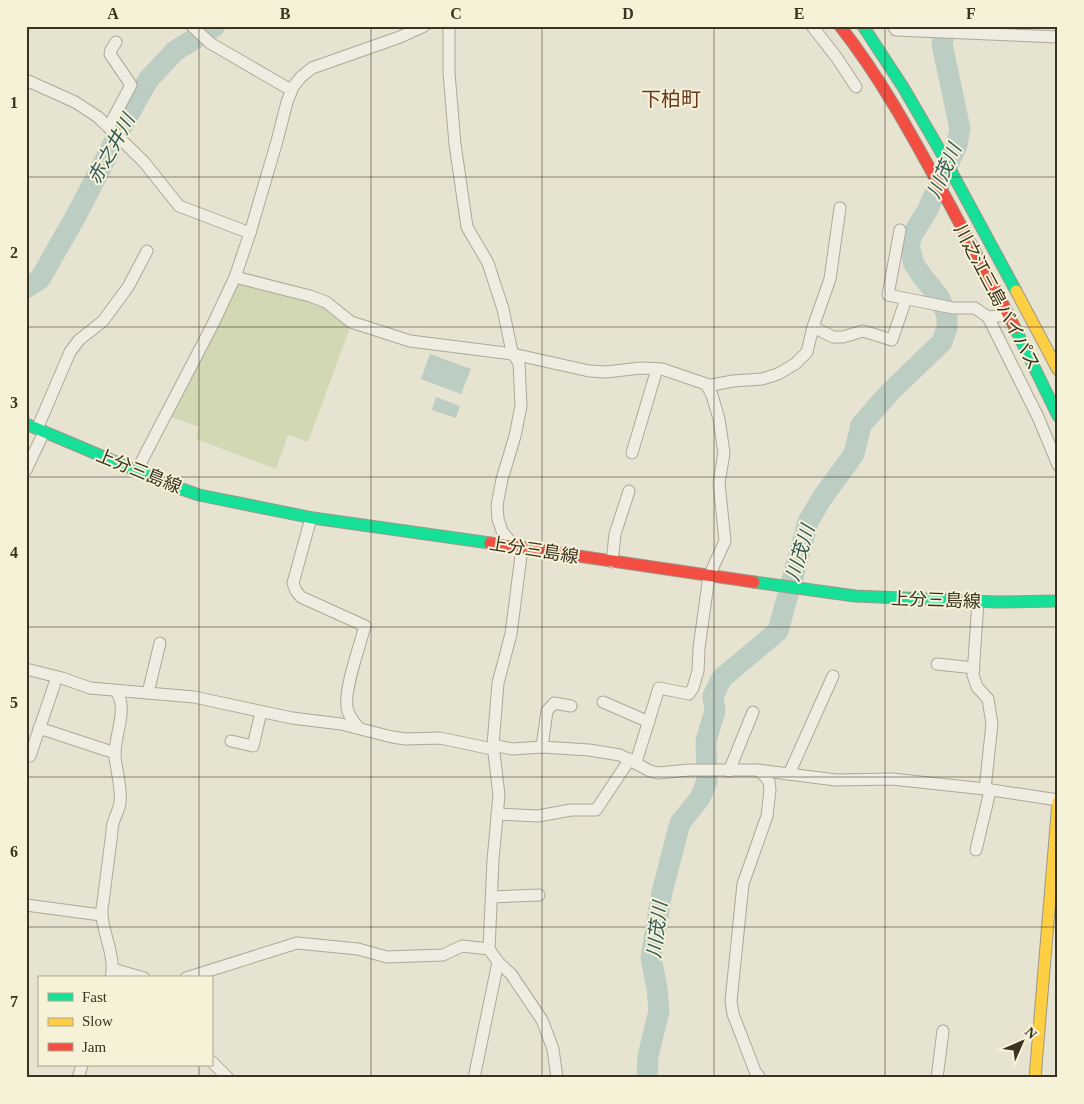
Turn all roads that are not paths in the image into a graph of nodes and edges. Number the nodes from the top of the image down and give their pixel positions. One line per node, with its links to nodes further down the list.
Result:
1 (192, 26): 12 (street)
2 (424, 26): 12 (street)
3 (449, 26): 23 (street)
4 (812, 26): 11 (street)
5 (840, 26): 20 (main road, 川之江三島バイパス)
6 (862, 26): 25 (main road, 川之江三島バイパス)
7 (893, 26): 8 (street)
8 (1058, 37)
9 (116, 42): 13 (street)
10 (26, 80): 13 (street)
11 (856, 87)
12 (291, 90): 16 (street)
13 (109, 126): 16 (street)
14 (840, 208): 22 (street)
15 (900, 230): 19 (street)
16 (250, 233): 18 (street)
17 (147, 251): 29 (street)
18 (234, 277): 23 (street); 33 (street)
19 (906, 298): 21 (street); 22 (street)
20 (1009, 315): 21 (street); 27 (main road, 川之江三島バイパス)
21 (988, 317): 31 (street)
22 (813, 327): 26 (street)
23 (513, 354): 24 (street); 36 (street)
24 (657, 369): 26 (street); 30 (street)
25 (1058, 370)
26 (707, 386): 38 (street)
27 (1058, 416)
28 (26, 424): 29 (main road, 上分三島線)
29 (40, 430): 32 (street); 33 (main road, 上分三島線)
30 (632, 453)
31 (1058, 465)
32 (26, 470)
33 (137, 470): 35 (main road, 上分三島線)
34 (629, 491): 37 (street)
35 (311, 518): 36 (main road, 上分三島線); 54 (street)
36 (518, 548): 37 (main road, 上分三島線); 57 (street)
37 (612, 562): 38 (main road, 上分三島線)
38 (710, 576): 39 (main road, 上分三島線); 53 (street)
39 (978, 601): 40 (main road, 上分三島線); 43 (street)
40 (1058, 601)
41 (160, 643): 48 (street)
42 (937, 664): 43 (street)
43 (974, 668): 65 (street)
44 (26, 669): 46 (street)
45 (833, 676): 64 (street)
46 (57, 677): 47 (street); 55 (street)
47 (116, 691): 48 (street); 59 (street)
48 (148, 693): 51 (street)
49 (603, 702): 53 (street)
50 (571, 706): 58 (street)
51 (261, 712): 54 (street); 56 (street)
52 (754, 712): 63 (street)
53 (649, 722): 61 (street)
54 (358, 727): 57 (street)
55 (39, 728): 59 (street); 60 (street)
56 (231, 741)
57 (493, 747): 58 (street); 67 (street)
58 (542, 747): 61 (street)
59 (115, 753): 72 (street)
60 (30, 756)
61 (633, 761): 63 (street); 67 (street)
62 (757, 770): 63 (street); 64 (street); 85 (street)
63 (729, 771)
64 (790, 774): 65 (street)
65 (988, 790): 66 (street); 68 (street)
66 (1058, 801): 87 (main road)
67 (497, 814): 70 (street)
68 (976, 850)
69 (539, 895): 70 (street)
70 (492, 897): 73 (street)
71 (26, 905): 72 (street)
72 (102, 915): 75 (street)
73 (489, 950): 74 (street); 77 (street)
74 (498, 962): 83 (street); 84 (street)
75 (112, 973): 76 (street)
76 (131, 976)
77 (192, 976)
78 (943, 1031): 86 (street)
79 (212, 1063): 82 (street)
80 (82, 1066): 81 (street)
81 (78, 1078)
82 (228, 1078)
83 (474, 1078)
84 (557, 1078)
85 (760, 1078)
86 (937, 1078)
87 (1035, 1078)

